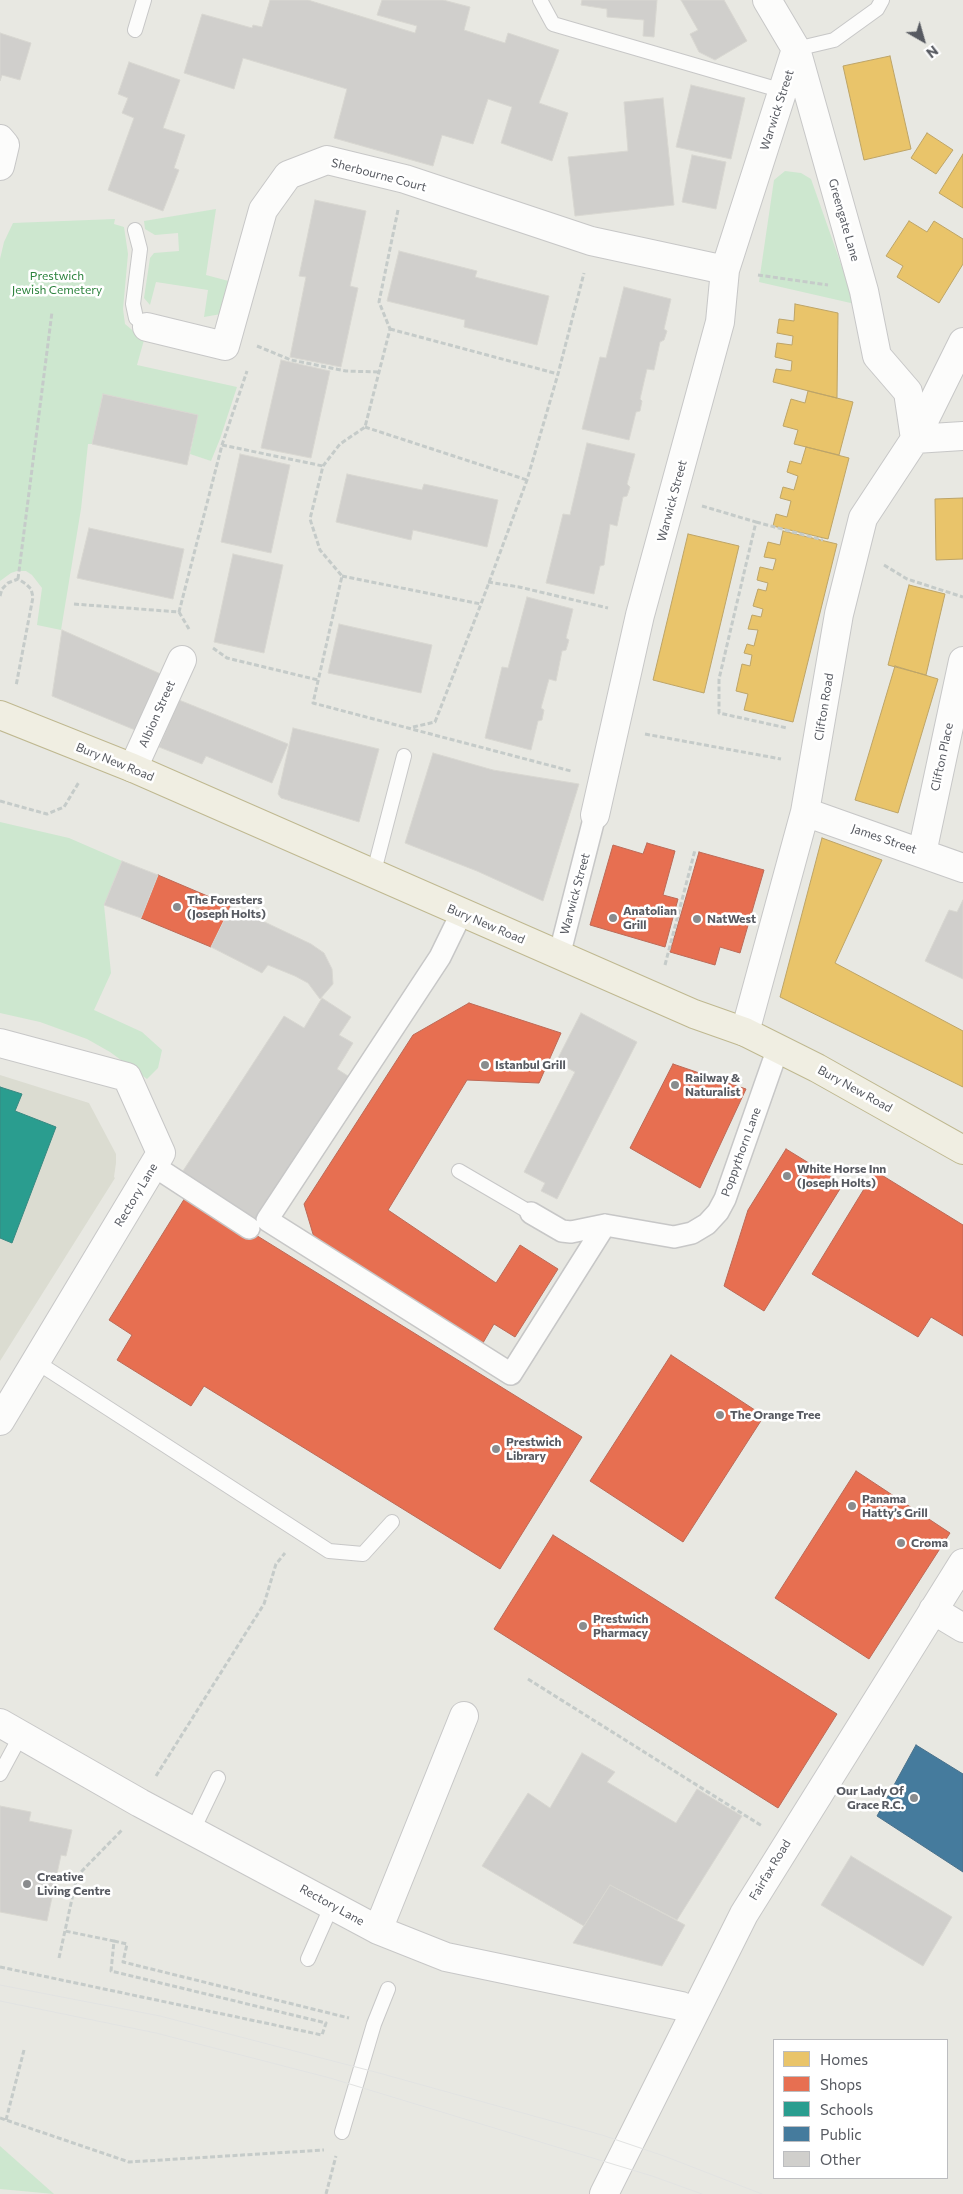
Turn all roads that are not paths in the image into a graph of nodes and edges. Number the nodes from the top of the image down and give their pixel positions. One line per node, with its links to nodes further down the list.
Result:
1 (144, 0): 5 (lane)
2 (540, 0): 7 (lane)
3 (767, 0): 6 (street, Greengate Lane)
4 (882, 0): 6 (lane)
5 (135, 30)
6 (796, 49): 7 (street, Warwick Street); 15 (street, Greengate Lane)
7 (783, 91): 11 (street, Warwick Street)
8 (0, 139): 9 (street)
9 (0, 166)
10 (135, 230): 12 (lane)
11 (725, 270): 12 (street, Sherbourne Court); 22 (street, Warwick Street)
12 (147, 328)
13 (963, 342): 15 (street, Clifton Road)
14 (963, 436): 15 (street)
15 (915, 439): 21 (street, Clifton Road)
16 (182, 660): 20 (street, Albion Street)
17 (963, 661): 23 (street, Clifton Place)
18 (4, 717): 20 (highway, Bury New Road)
19 (404, 756): 25 (lane)
20 (133, 768): 25 (highway, Bury New Road)
21 (805, 812): 23 (street, James Street); 28 (street, Clifton Road)
22 (596, 815): 27 (street, Warwick Street)
23 (922, 853): 24 (street, James Street)
24 (963, 868)
25 (373, 875): 26 (highway, Bury New Road)
26 (461, 914): 27 (highway, Bury New Road); 35 (street)
27 (559, 956): 28 (highway, Bury New Road)
28 (745, 1032): 30 (highway, Bury New Road)
29 (0, 1043): 32 (street, Rectory Lane)
30 (778, 1048): 31 (highway, Bury New Road); 35 (street, Poppythorn Lane)
31 (963, 1150)
32 (154, 1166): 36 (street); 37 (street, Rectory Lane)
33 (459, 1171): 34 (lane, Poppythorn Lane)
34 (531, 1213): 35 (street, Poppythorn Lane)
35 (605, 1225)
36 (249, 1228)
37 (35, 1361): 38 (street, Rectory Lane); 39 (lane)
38 (0, 1421)
39 (392, 1522)
40 (963, 1562): 41 (street, Fairfax Road)
41 (933, 1610): 42 (street); 52 (street, Fairfax Road)
42 (963, 1628)
43 (464, 1716): 49 (street)
44 (10, 1729): 45 (lane); 47 (street, Rectory Lane)
45 (0, 1774)
46 (218, 1778): 47 (lane)
47 (193, 1830): 48 (street, Rectory Lane)
48 (332, 1905): 49 (street, Rectory Lane); 50 (lane)
49 (378, 1930): 52 (street, Rectory Lane)
50 (308, 1958)
51 (388, 1989): 53 (lane)
52 (694, 2011): 54 (street, Fairfax Road)
53 (342, 2132)
54 (604, 2194)

